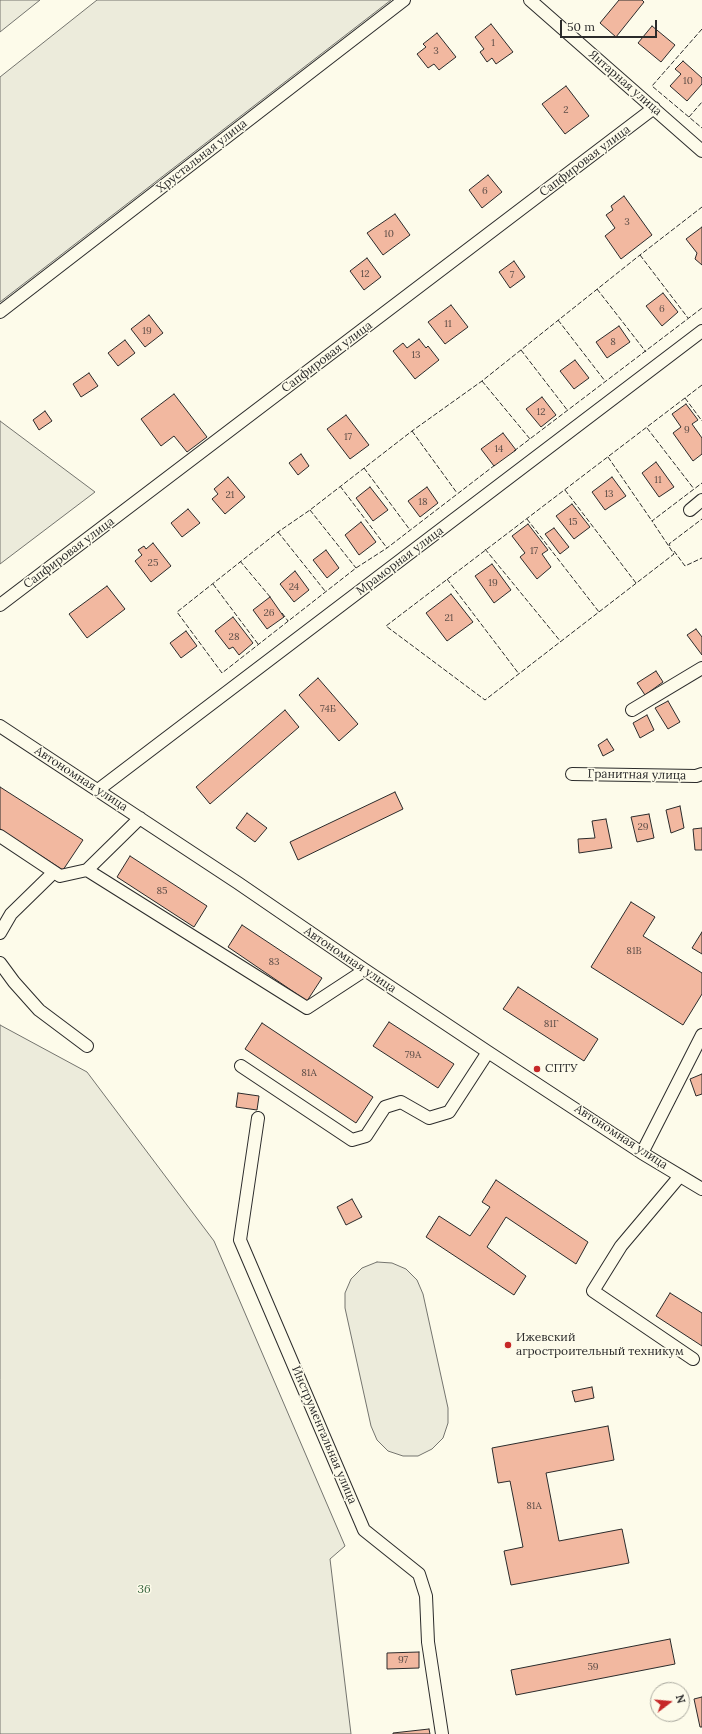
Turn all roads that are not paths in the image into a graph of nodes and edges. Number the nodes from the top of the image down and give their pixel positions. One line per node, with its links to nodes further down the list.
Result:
1 (404, 0): 5 (street, Хрустальная улица)
2 (530, 0): 3 (street, Янтарная улица)
3 (654, 108): 4 (street, Янтарная улица); 9 (street, Сапфировая улица)
4 (702, 151)
5 (0, 312)
6 (702, 331): 15 (street, Мраморная улица)
7 (702, 500): 8 (street)
8 (690, 510)
9 (0, 605)
10 (702, 668): 11 (street)
11 (632, 710)
12 (0, 726): 15 (street, Автономная улица)
13 (572, 774): 14 (street, Гранитная улица)
14 (702, 774)
15 (98, 790): 16 (street, Автономная улица)
16 (140, 818): 18 (street); 23 (street, Автономная улица)
17 (0, 836): 19 (street)
18 (87, 870): 19 (street); 23 (street)
19 (54, 872): 20 (street)
20 (4, 916): 21 (street)
21 (0, 932)
22 (0, 963): 25 (street)
23 (365, 970): 27 (street, Автономная улица)
24 (702, 1035): 26 (street)
25 (87, 1046)
26 (698, 1048): 30 (street)
27 (488, 1052): 28 (street); 30 (street, Автономная улица)
28 (241, 1066)
29 (258, 1118): 34 (street, Инструментальная улица)
30 (642, 1153): 31 (street, Автономная улица)
31 (680, 1176): 32 (street, Автономная улица); 33 (street)
32 (702, 1189)
33 (693, 1359)
34 (442, 1734)

